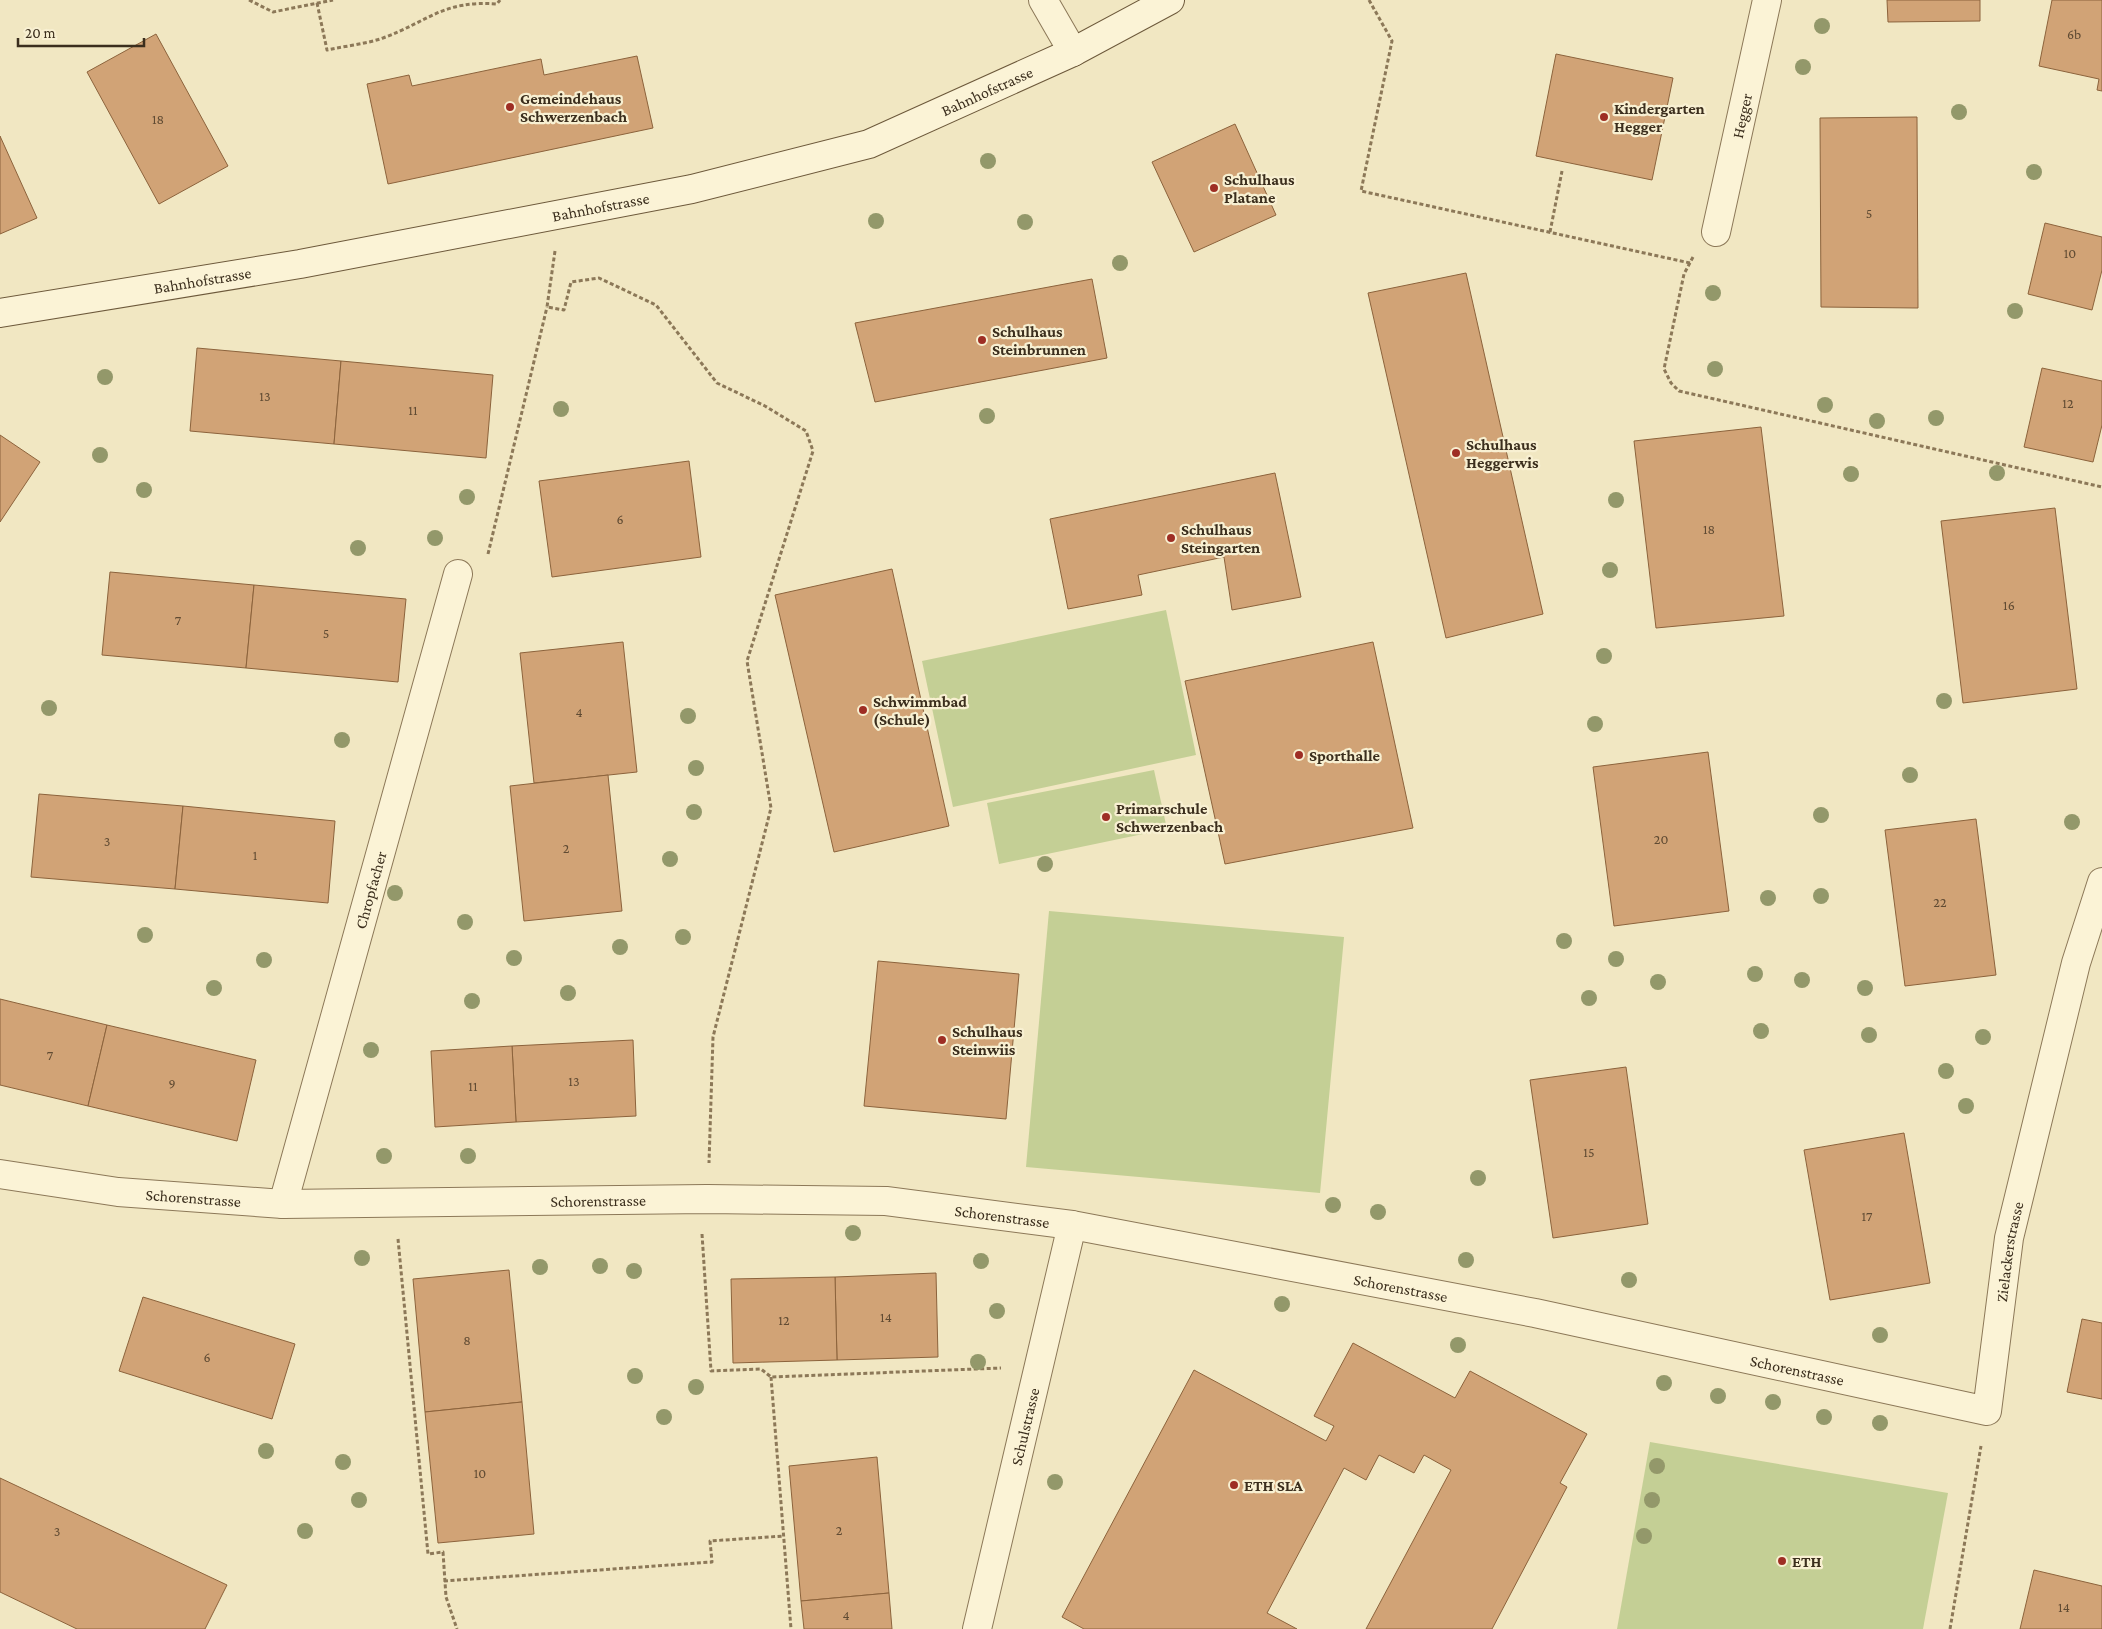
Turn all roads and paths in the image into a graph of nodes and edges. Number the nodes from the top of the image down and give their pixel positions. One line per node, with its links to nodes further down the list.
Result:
1 (249, 0): 8 (path)
2 (333, 0): 8 (path)
3 (500, 0): 8 (path)
4 (1043, 0): 9 (street)
5 (1170, 0): 9 (street, Bahnhofstrasse)
6 (1369, 0): 12 (path)
7 (1767, 0): 13 (street, Hegger)
8 (317, 3)
9 (1073, 52): 11 (street, Bahnhofstrasse)
10 (1562, 171): 12 (path)
11 (554, 215): 15 (path); 16 (street, Bahnhofstrasse)
12 (1550, 232): 14 (path)
13 (1716, 232): 14 (path)
14 (1690, 264): 17 (path)
15 (547, 307): 18 (path); 21 (path)
16 (0, 313)
17 (2102, 487)
18 (458, 574): 23 (street, Chropfacher)
19 (2102, 882): 27 (street, Zielackerstrasse)
20 (0, 1174): 23 (street, Schorenstrasse)
21 (708, 1199): 22 (street, Schorenstrasse); 24 (street, Schorenstrasse); 26 (path)
22 (394, 1201): 23 (street, Schorenstrasse); 29 (path)
23 (284, 1204)
24 (1072, 1225): 25 (street, Schulstrasse); 27 (street, Schorenstrasse)
25 (1038, 1366): 26 (path); 32 (street, Schulstrasse)
26 (771, 1377): 28 (path)
27 (1987, 1411): 33 (path)
28 (784, 1536): 29 (path); 31 (path)
29 (444, 1581): 30 (path)
30 (458, 1629)
31 (791, 1629)
32 (977, 1629)
33 (1950, 1629)

